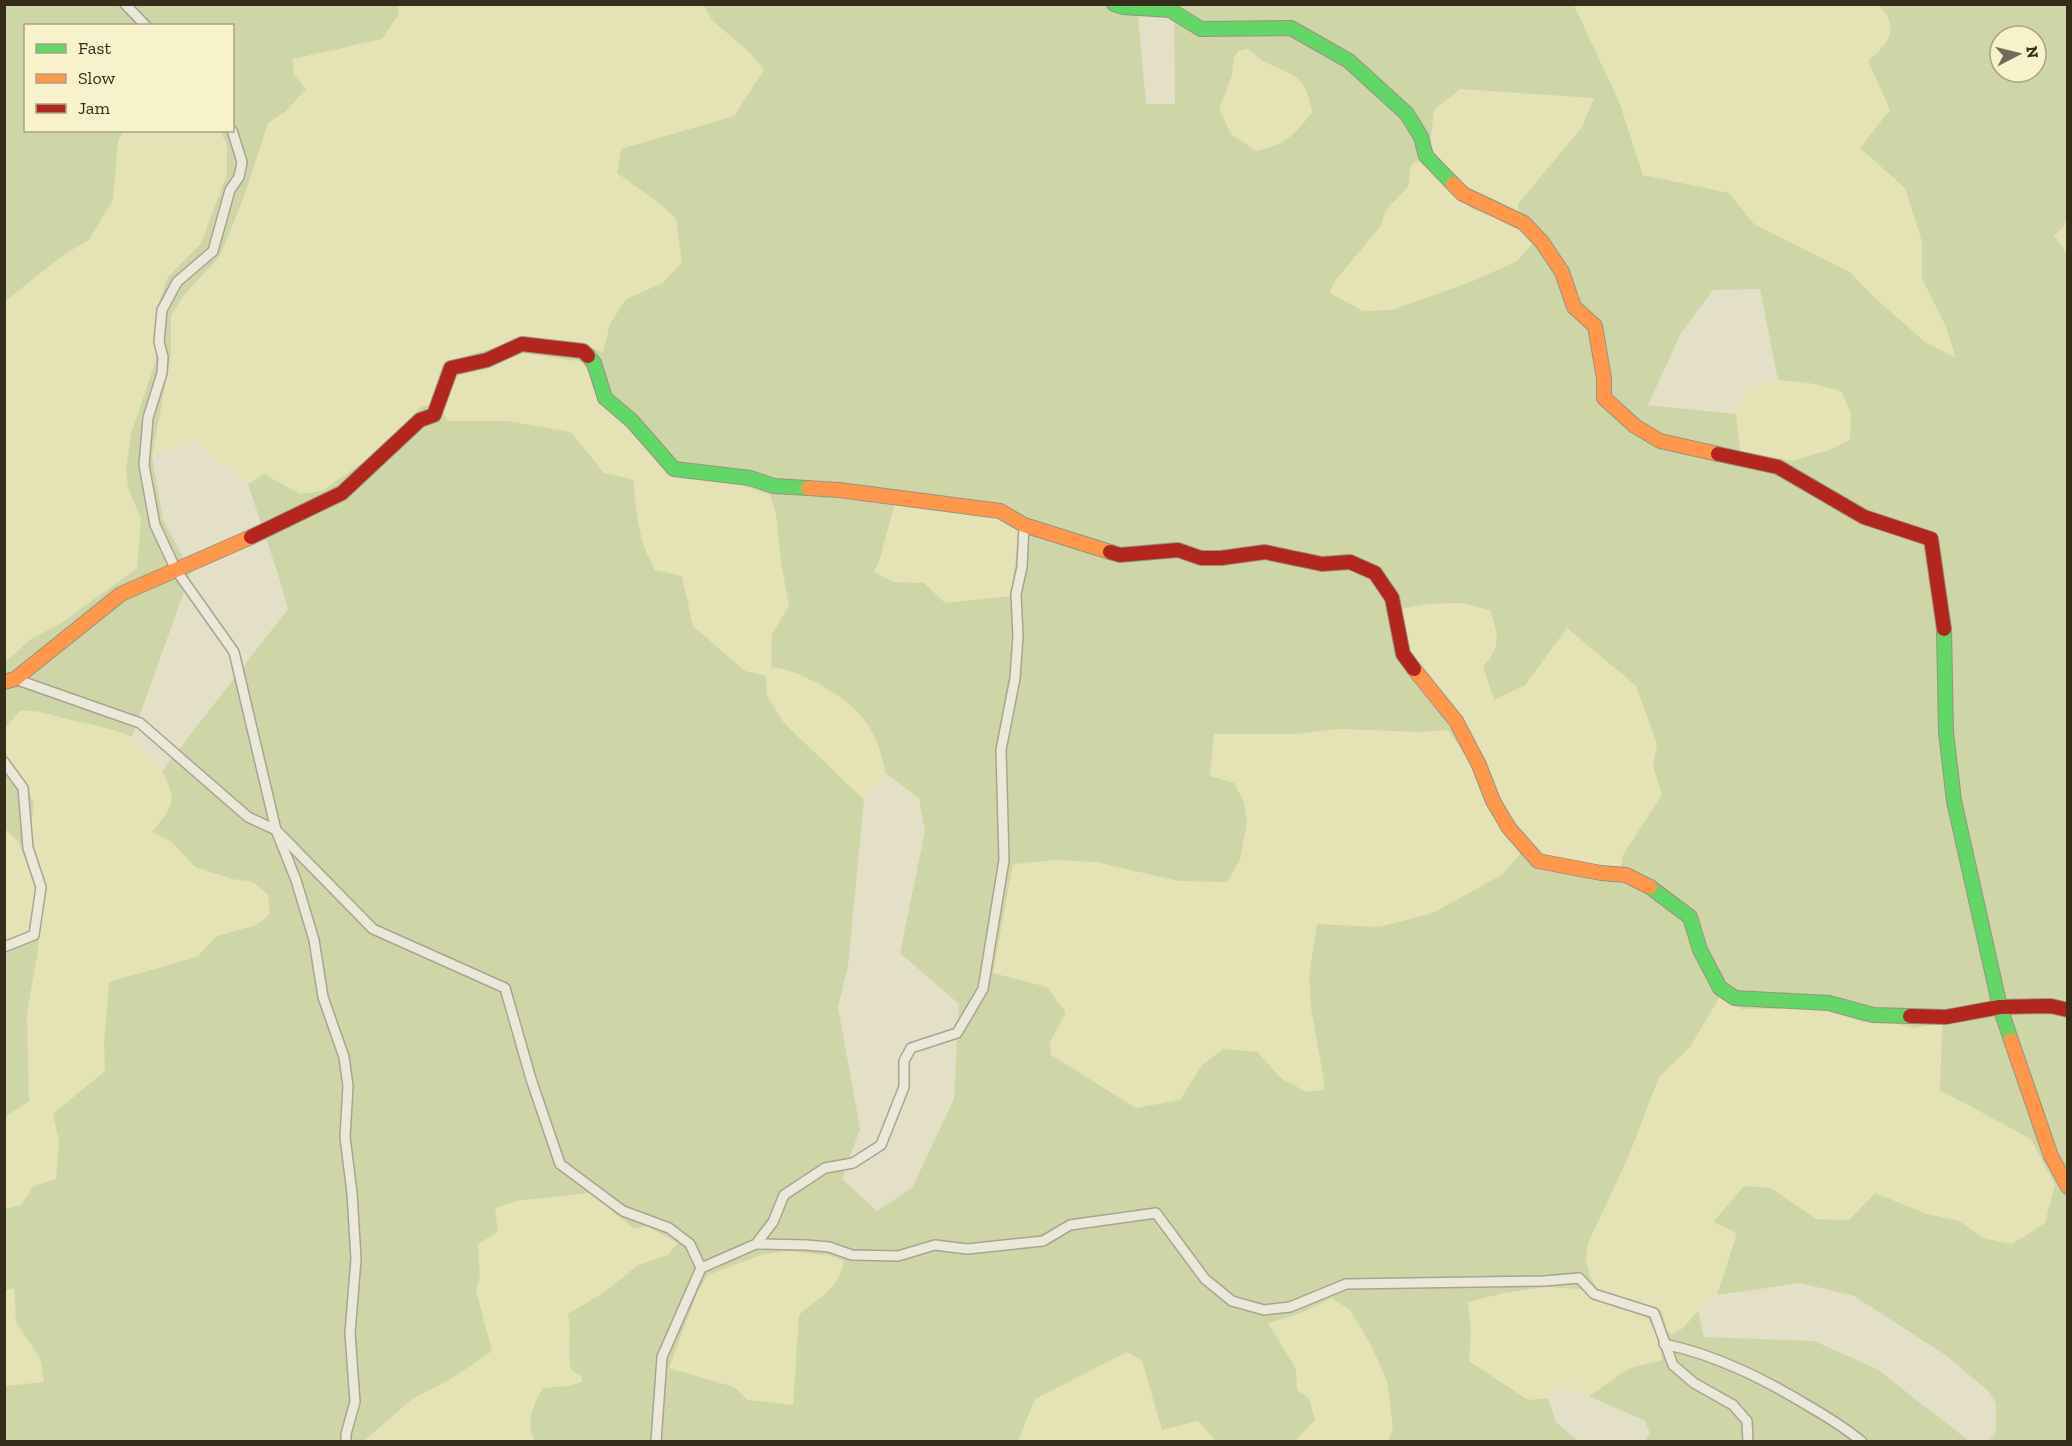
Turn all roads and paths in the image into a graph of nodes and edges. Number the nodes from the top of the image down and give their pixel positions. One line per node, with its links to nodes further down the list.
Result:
1 (125, 4): 3 (street)
2 (1114, 4): 11 (street)
3 (144, 24)
4 (233, 132): 6 (street)
5 (1024, 525): 6 (street); 11 (street); 14 (street)
6 (176, 570): 7 (street); 9 (street)
7 (10, 681): 9 (street)
8 (4, 762): 10 (street)
9 (276, 830): 15 (street); 17 (street)
10 (4, 947)
11 (2000, 1007): 12 (street); 13 (street)
12 (2067, 1010)
13 (2067, 1187)
14 (756, 1245): 15 (street); 16 (street)
15 (701, 1268): 18 (street)
16 (1664, 1344): 19 (street); 20 (street)
17 (346, 1442)
18 (656, 1442)
19 (1748, 1442)
20 (1862, 1442)

